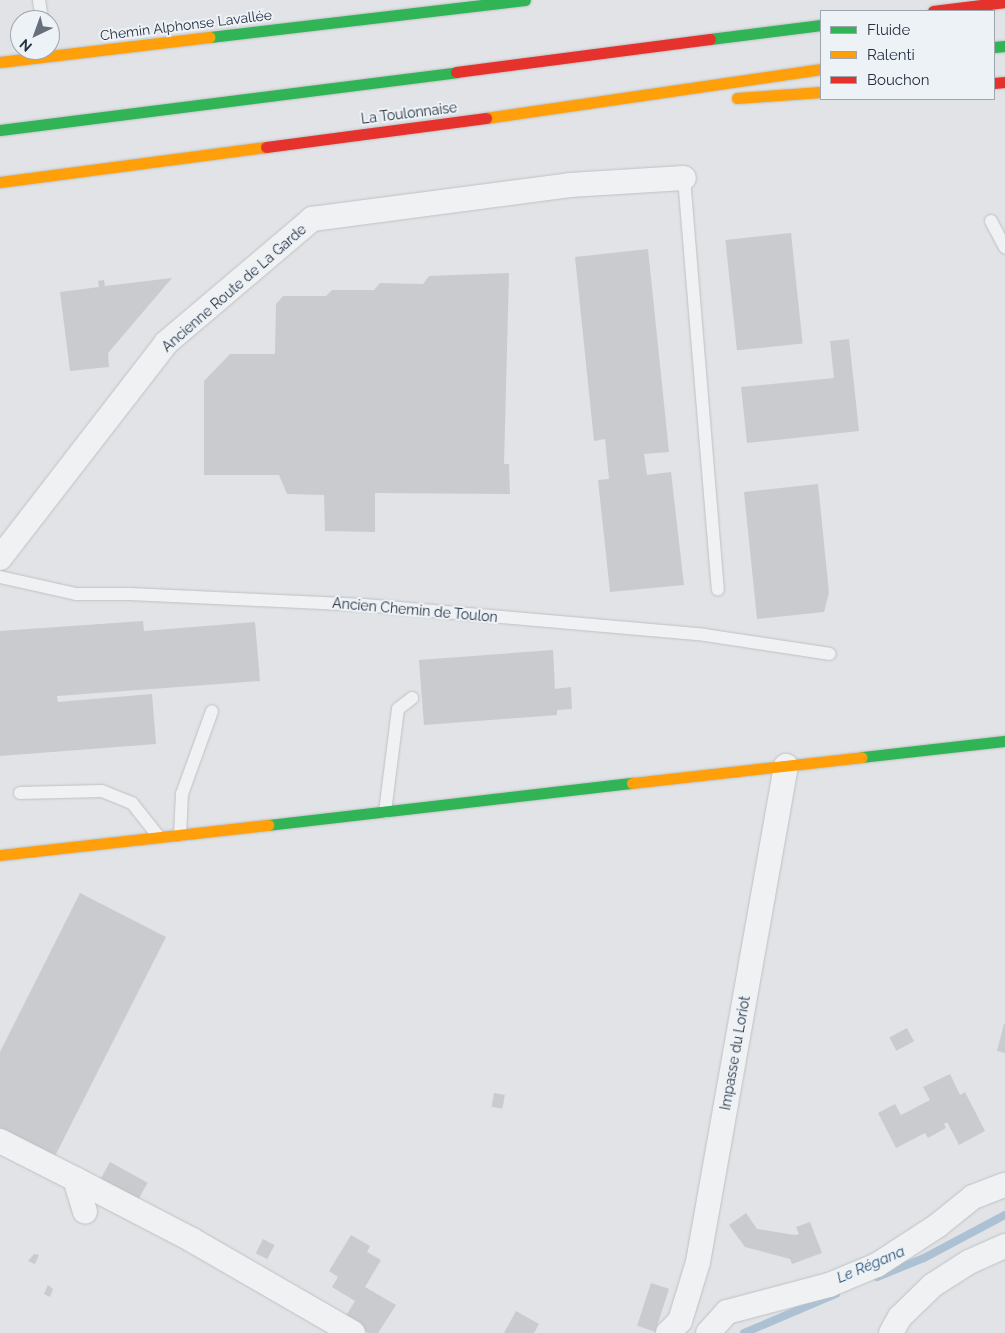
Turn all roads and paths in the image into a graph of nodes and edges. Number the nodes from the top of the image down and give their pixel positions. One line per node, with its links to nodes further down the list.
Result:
1 (384, 0): 5 (lane)
2 (525, 0): 5 (main road, Chemin Alphonse Lavallée)
3 (1005, 2): 4 (main road)
4 (941, 10)
5 (384, 17): 7 (main road, Chemin Alphonse Lavallée)
6 (820, 25): 13 (main road)
7 (60, 52)
8 (820, 69): 12 (main road, La Toulonnaise)
9 (820, 92): 10 (main road)
10 (728, 98)
11 (688, 101): 12 (main road)
12 (538, 111): 15 (main road, La Toulonnaise)
13 (0, 130)
14 (684, 178): 18 (street, Ancienne Route de La Garde); 20 (lane)
15 (0, 182)
16 (991, 222): 17 (lane)
17 (1005, 247)
18 (0, 558)
19 (0, 577): 21 (lane, Ancien Chemin de Toulon)
20 (718, 590)
21 (830, 654)
22 (412, 698): 27 (lane)
23 (212, 711): 28 (lane)
24 (1005, 741): 25 (main road)
25 (786, 766): 27 (main road); 37 (street, Impasse du Loriot)
26 (20, 793): 29 (lane)
27 (386, 812): 28 (main road)
28 (180, 835): 29 (main road)
29 (159, 837): 30 (main road)
30 (0, 855)
31 (2, 1147): 32 (street)
32 (75, 1179): 34 (street); 36 (street)
33 (1005, 1185): 38 (street)
34 (85, 1211)
35 (1005, 1246): 39 (street)
36 (353, 1333)
37 (668, 1333)
38 (708, 1333)
39 (891, 1333)

